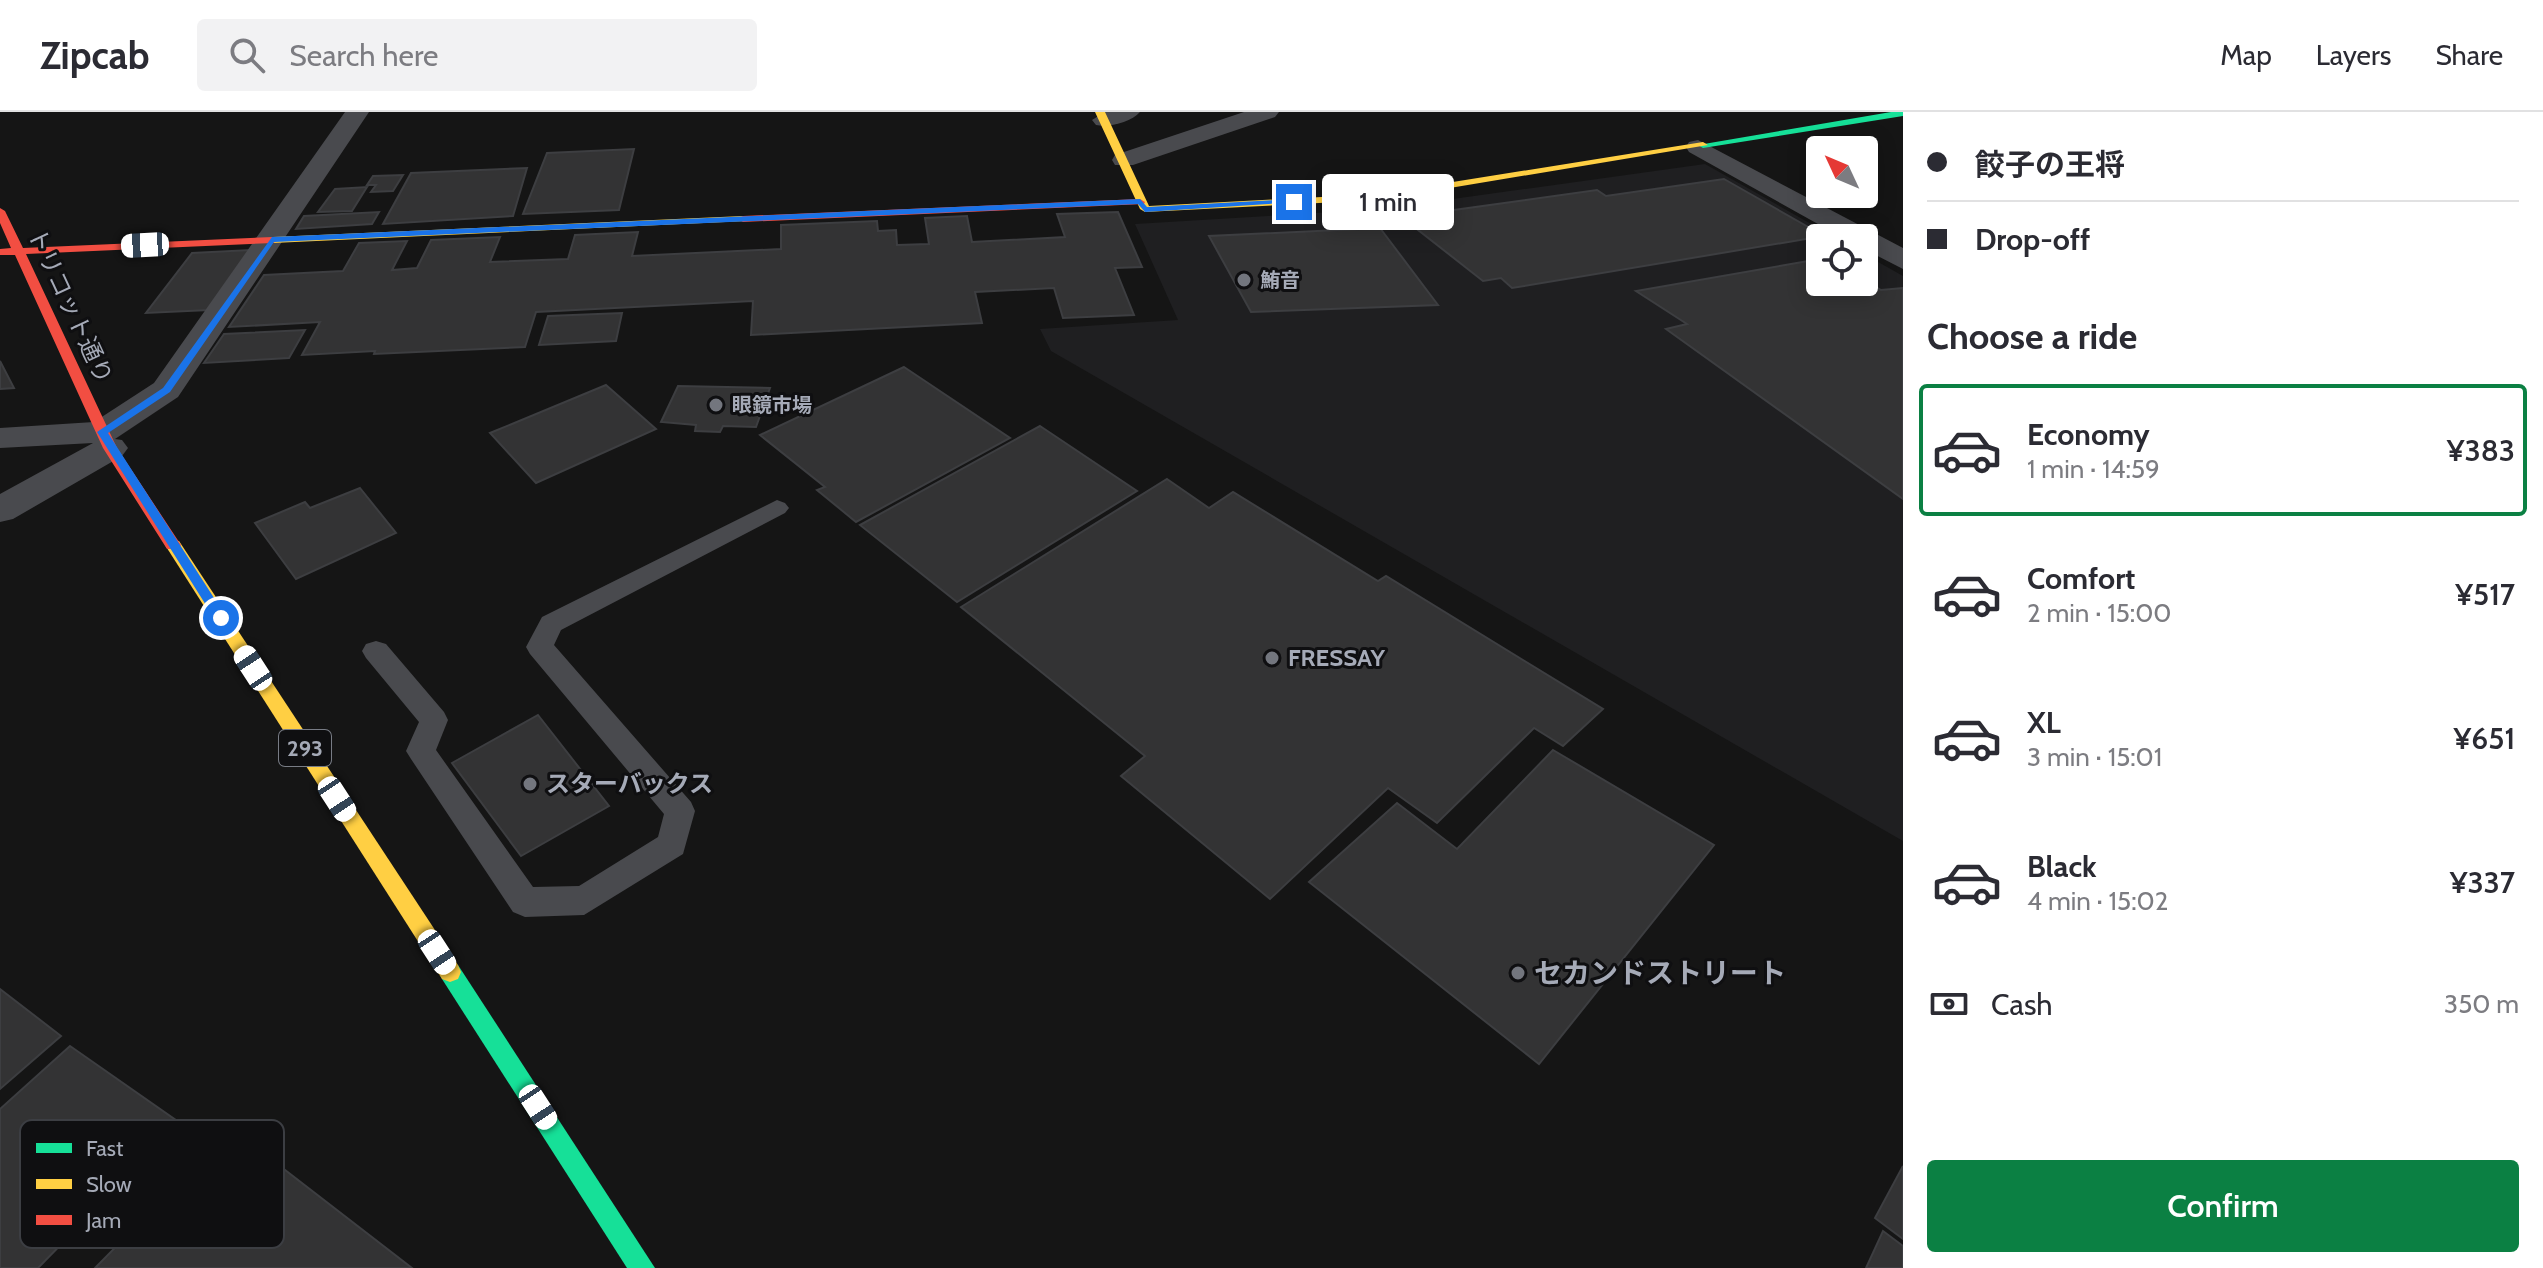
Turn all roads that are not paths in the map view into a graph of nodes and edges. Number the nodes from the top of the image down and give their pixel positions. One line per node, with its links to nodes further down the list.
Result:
1 (357, 112): 11 (street)
2 (1128, 112): 5 (street)
3 (1267, 112): 7 (street)
4 (1903, 113): 6 (main road)
5 (1102, 116): 7 (main road)
6 (1698, 147): 8 (main road); 10 (street)
7 (1124, 160): 8 (main road)
8 (1140, 202): 11 (main road)
9 (0, 211): 13 (main road, トリコット通り / 293)
10 (1838, 224)
11 (272, 240): 13 (main road); 16 (street)
12 (1878, 246): 14 (street)
13 (9, 251): 16 (main road, トリコット通り / 293)
14 (1903, 260)
15 (0, 438): 16 (street)
16 (106, 440): 18 (street); 20 (main road, トリコット通り / 293)
17 (777, 508): 19 (lane)
18 (0, 510)
19 (376, 651)
20 (642, 1268)

